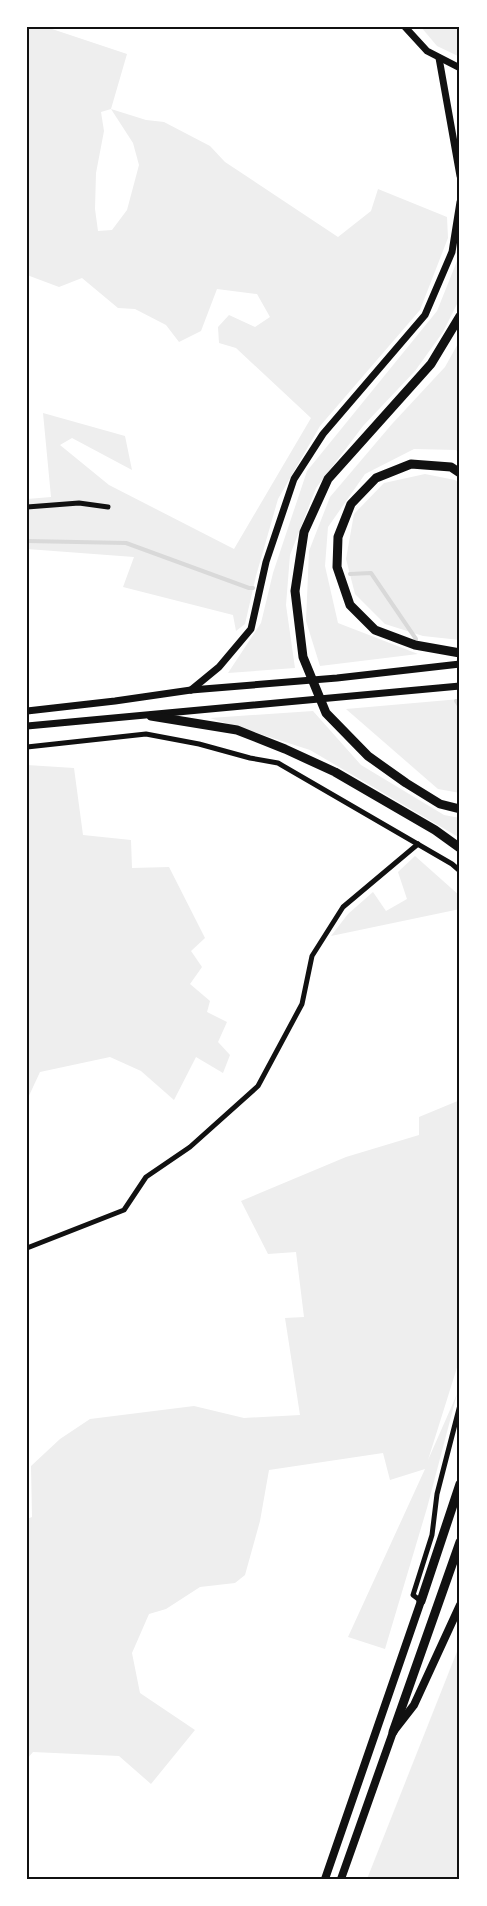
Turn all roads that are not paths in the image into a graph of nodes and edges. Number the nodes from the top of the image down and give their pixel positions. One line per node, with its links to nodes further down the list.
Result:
1 (405, 27): 2 (street)
2 (439, 58): 3 (street); 4 (street)
3 (460, 68)
4 (460, 176)
5 (460, 202): 13 (street)
6 (460, 316): 18 (highway)
7 (460, 473): 10 (highway)
8 (27, 507): 9 (street)
9 (108, 507)
10 (460, 653)
11 (460, 663): 13 (street)
12 (460, 686): 15 (street)
13 (190, 690): 14 (street)
14 (27, 711)
15 (151, 716): 16 (street); 20 (highway)
16 (27, 726)
17 (27, 747): 19 (street)
18 (460, 809)
19 (418, 844): 21 (street); 22 (street)
20 (460, 848)
21 (460, 871)
22 (27, 1248)
23 (460, 1405): 26 (street)
24 (460, 1484): 26 (highway)
25 (460, 1542): 28 (highway)
26 (421, 1601): 29 (main road)
27 (460, 1605): 28 (main road)
28 (393, 1732): 30 (main road)
29 (325, 1879)
30 (341, 1879)

